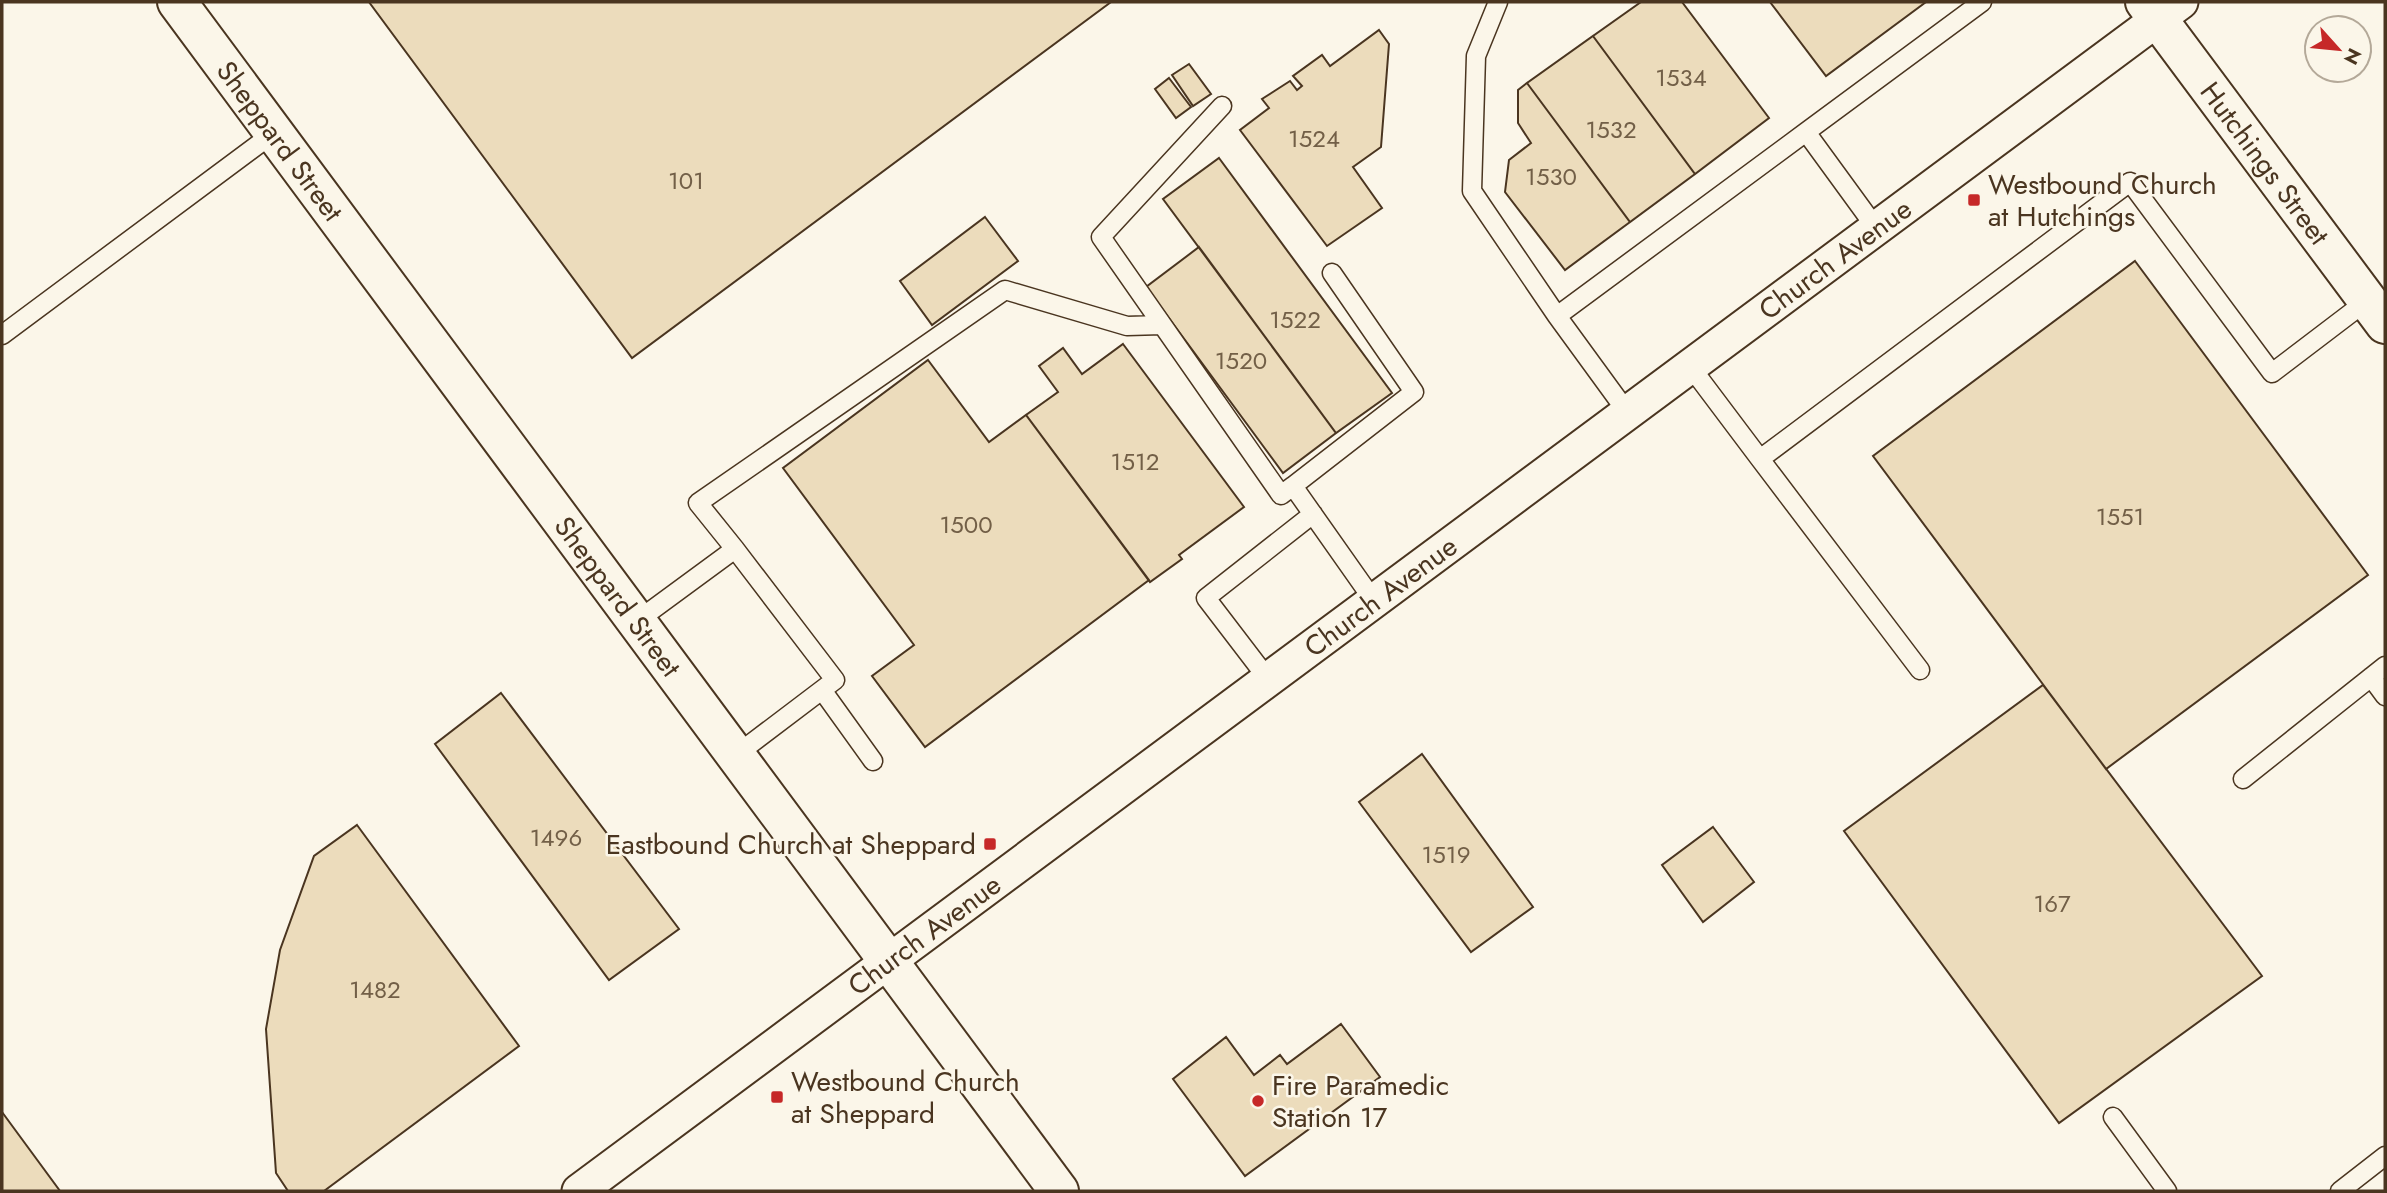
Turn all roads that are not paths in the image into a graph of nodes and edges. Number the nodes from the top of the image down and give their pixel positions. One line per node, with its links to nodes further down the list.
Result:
1 (177, 2): 6 (street, Sheppard Street)
2 (1498, 2): 11 (lane)
3 (1982, 2): 7 (lane)
4 (2162, 7): 8 (street, Church Avenue); 10 (street, Hutchings Street)
5 (1222, 106): 12 (lane)
6 (275, 132): 13 (lane); 21 (street, Sheppard Street)
7 (1806, 132): 8 (lane); 11 (lane)
8 (1875, 228): 14 (street, Church Avenue)
9 (1332, 273): 17 (lane)
10 (2377, 312): 16 (lane)
11 (1557, 316): 15 (lane)
12 (1163, 326): 17 (lane); 19 (lane)
13 (2, 335)
14 (1690, 366): 15 (street, Church Avenue); 16 (lane)
15 (1627, 412): 20 (street, Church Avenue)
16 (1759, 459): 22 (lane)
17 (1293, 486): 18 (lane)
18 (1313, 514): 20 (lane); 24 (lane)
19 (735, 550): 21 (lane); 25 (lane)
20 (1374, 601): 24 (street, Church Avenue)
21 (637, 621): 27 (street, Sheppard Street)
22 (1920, 670)
23 (2378, 672): 26 (lane); 29 (lane)
24 (1268, 679): 30 (street, Church Avenue)
25 (822, 690): 27 (lane); 28 (lane)
26 (2385, 696)
27 (736, 755): 30 (street, Sheppard Street)
28 (873, 761)
29 (2242, 779)
30 (889, 961): 33 (street, Church Avenue); 34 (street, Sheppard Street)
31 (2113, 1117): 35 (lane)
32 (2385, 1156): 36 (lane)
33 (579, 1191)
34 (1059, 1191)
35 (2167, 1191)
36 (2340, 1191)

